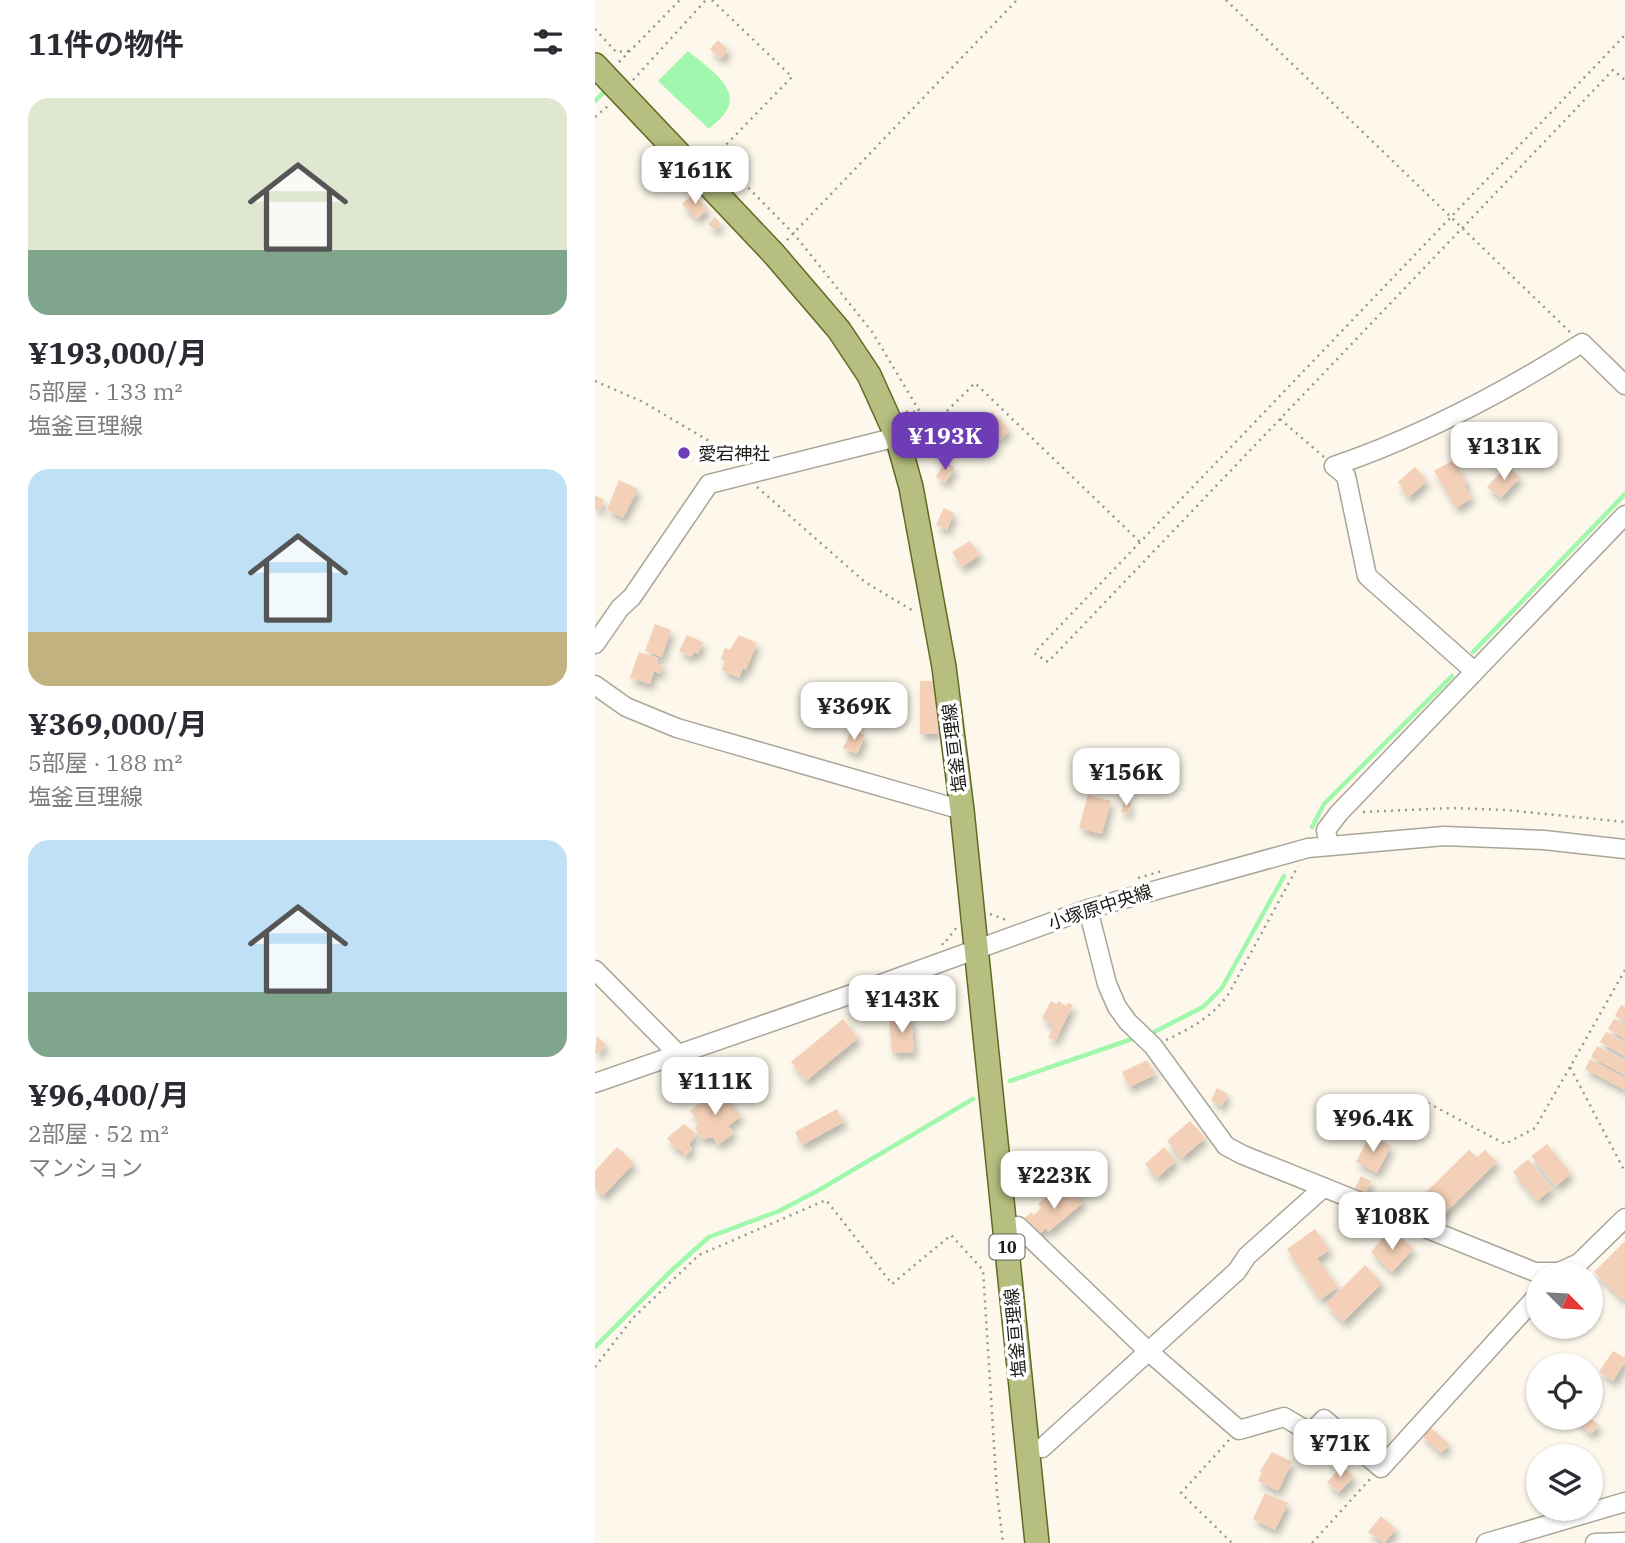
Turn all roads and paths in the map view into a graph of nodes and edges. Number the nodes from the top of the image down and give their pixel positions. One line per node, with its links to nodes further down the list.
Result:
1 (680, 0): 8 (path)
2 (706, 0): 11 (path)
3 (712, 0): 14 (path)
4 (1017, 0): 14 (path)
5 (1226, 0): 12 (path)
6 (595, 29): 8 (path)
7 (1625, 35): 12 (path)
8 (629, 51): 9 (path)
9 (600, 70): 11 (main road, 塩釜亘理線 / 10)
10 (1625, 80): 13 (path)
11 (622, 93): 15 (main road, 塩釜亘理線 / 10)
12 (1451, 217): 13 (path); 24 (path)
13 (1464, 229): 16 (path); 19 (path)
14 (794, 234): 15 (path); 24 (path)
15 (775, 254): 20 (main road, 塩釜亘理線 / 10)
16 (1582, 343): 18 (street); 21 (street)
17 (595, 381): 22 (path)
18 (1625, 384)
19 (1280, 419): 21 (path); 24 (path)
20 (897, 437): 22 (street); 29 (main road, 塩釜亘理線 / 10)
21 (1334, 466): 27 (street)
22 (752, 474): 25 (path); 26 (street)
23 (1625, 515): 27 (street)
24 (1140, 542)
25 (917, 614)
26 (595, 644)
27 (1475, 671): 30 (street)
28 (595, 685): 29 (street)
29 (962, 810): 40 (main road, 塩釜亘理線 / 10)
30 (1339, 813): 31 (path); 32 (street)
31 (1625, 822)
32 (1329, 846): 33 (street, 小塚原中央線); 34 (street, 小塚原中央線)
33 (1308, 848): 35 (street, 小塚原中央線); 43 (path)
34 (1625, 849)
35 (1088, 909): 40 (street, 小塚原中央線); 43 (street)
36 (991, 913): 37 (path)
37 (1001, 919)
38 (959, 924): 39 (path)
39 (942, 943)
40 (977, 950): 44 (street, 小塚原中央線); 51 (main road, 塩釜亘理線 / 10)
41 (1625, 970): 45 (path)
42 (595, 971): 44 (street)
43 (1153, 1046): 49 (street)
44 (677, 1053): 46 (street, 小塚原中央線)
45 (1570, 1067): 47 (path); 48 (path)
46 (595, 1083)
47 (1428, 1103)
48 (1625, 1171)
49 (1323, 1188): 53 (street); 55 (street)
50 (1625, 1218): 52 (street)
51 (1005, 1228): 55 (street); 58 (main road, 塩釜亘理線 / 10)
52 (1580, 1262)
53 (1526, 1268)
54 (1526, 1308): 59 (street)
55 (1147, 1351): 57 (street); 58 (street)
56 (595, 1367): 62 (path)
57 (1239, 1430): 59 (street); 64 (path)
58 (1027, 1449): 63 (main road, 塩釜亘理線 / 10)
59 (1381, 1468): 65 (path)
60 (1625, 1502): 66 (street)
61 (1625, 1542): 67 (street)
62 (1003, 1543)
63 (1037, 1543)
64 (1232, 1543)
65 (1312, 1543)
66 (1486, 1543)
67 (1595, 1543)

